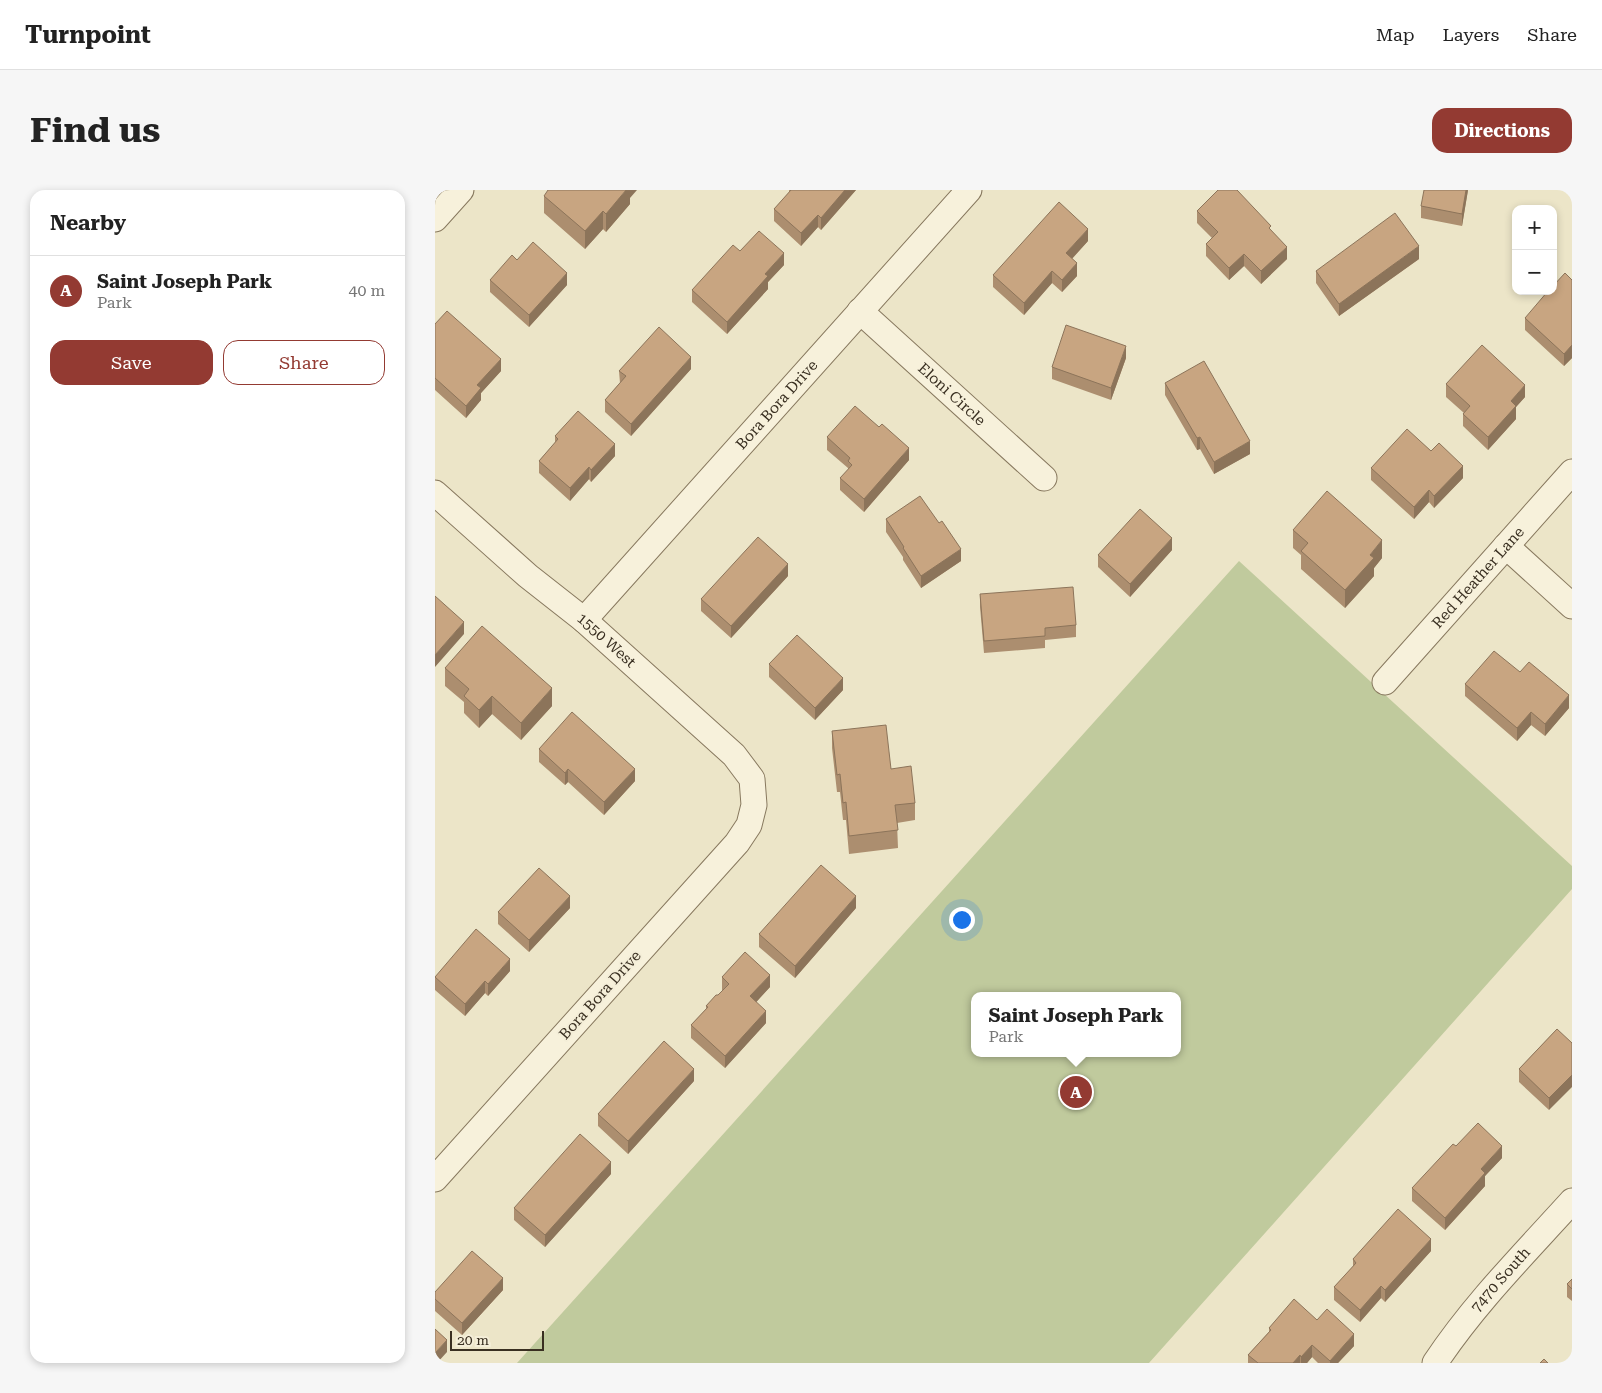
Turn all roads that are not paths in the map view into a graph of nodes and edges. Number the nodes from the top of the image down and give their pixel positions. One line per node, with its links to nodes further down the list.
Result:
1 (461, 190): 3 (street)
2 (969, 190): 4 (street, Bora Bora Drive)
3 (435, 219)
4 (860, 311): 6 (street, Eloni Circle); 10 (street, Bora Bora Drive)
5 (1572, 472): 8 (street, Red Heather Lane)
6 (1044, 478)
7 (435, 493): 10 (street, 1550 West)
8 (1506, 546): 9 (street); 11 (street, Red Heather Lane)
9 (1572, 606)
10 (584, 620): 12 (street, 1550 West)
11 (1385, 682)
12 (754, 805): 13 (street, Bora Bora Drive)
13 (435, 1179)
14 (1572, 1201): 15 (street, 7470 South)
15 (1435, 1363)

